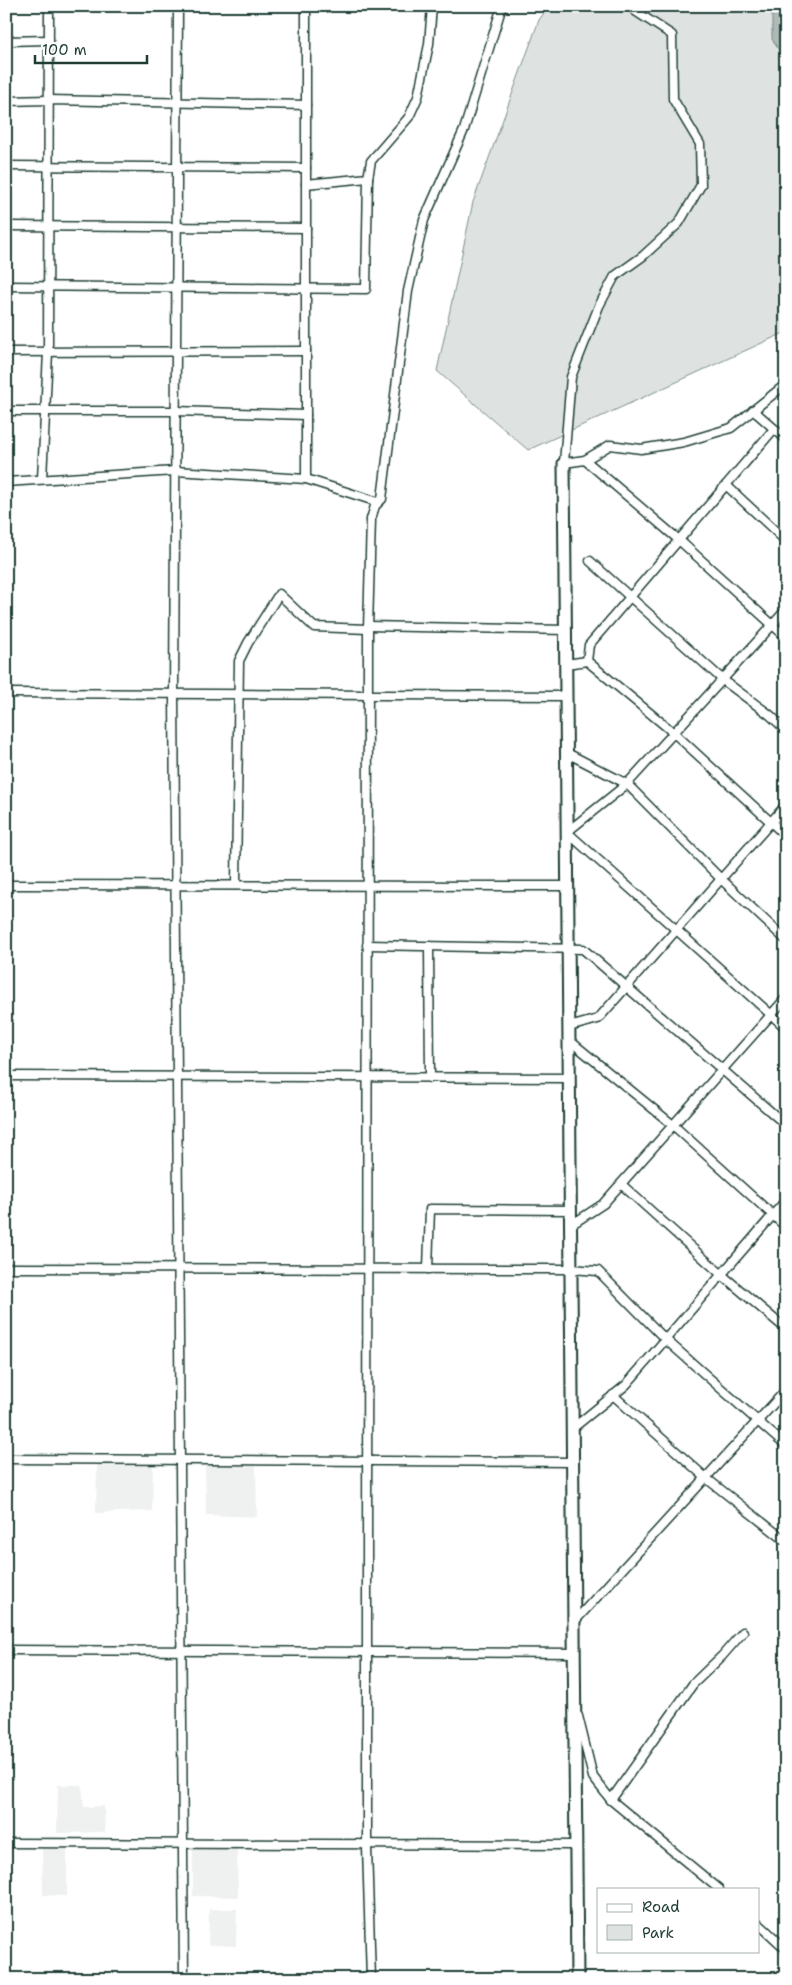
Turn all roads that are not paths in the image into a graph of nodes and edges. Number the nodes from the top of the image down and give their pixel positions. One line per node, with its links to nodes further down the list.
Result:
1 (49, 6): 7 (street)
2 (178, 6): 11 (street)
3 (306, 6): 12 (street)
4 (432, 6): 17 (street)
5 (502, 6): 46 (street)
6 (632, 6): 40 (street)
7 (49, 40): 8 (street); 9 (street)
8 (6, 41)
9 (48, 100): 10 (street); 11 (street); 14 (street)
10 (6, 101)
11 (177, 102): 12 (street); 15 (street)
12 (306, 105): 16 (street)
13 (6, 166): 14 (street)
14 (48, 166): 15 (street); 20 (street)
15 (177, 167): 16 (street); 21 (street)
16 (306, 168): 18 (street)
17 (368, 178): 18 (street); 26 (street)
18 (306, 184): 22 (street)
19 (6, 226): 20 (street)
20 (48, 227): 21 (street); 24 (street)
21 (176, 227): 22 (street); 25 (street)
22 (306, 228): 26 (street)
23 (6, 286): 24 (street)
24 (48, 286): 25 (street); 29 (street)
25 (176, 287): 26 (street); 30 (street)
26 (306, 288): 27 (street)
27 (306, 351): 30 (street); 36 (street)
28 (6, 352): 29 (street)
29 (48, 352): 30 (street); 34 (street)
30 (176, 352): 35 (street)
31 (786, 384): 32 (street)
32 (753, 410): 37 (street); 39 (street)
33 (6, 411): 34 (street)
34 (46, 411): 35 (street); 42 (street)
35 (175, 411): 36 (street); 41 (street)
36 (306, 414): 43 (street)
37 (774, 429): 38 (street); 45 (street)
38 (786, 439)
39 (585, 460): 40 (street); 47 (street)
40 (564, 463): 54 (street)
41 (175, 471): 42 (street); 43 (street); 60 (street)
42 (42, 479): 44 (street)
43 (306, 479): 46 (street)
44 (6, 482)
45 (726, 486): 47 (street); 48 (street)
46 (378, 502): 53 (street)
47 (679, 540): 50 (street); 52 (street)
48 (786, 541)
49 (590, 561): 50 (street)
50 (631, 596): 56 (street); 58 (street)
51 (786, 610): 52 (street)
52 (772, 625): 55 (street); 58 (street)
53 (368, 628): 54 (street); 61 (street); 62 (street)
54 (566, 630): 57 (street)
55 (786, 637)
56 (587, 661): 57 (street); 65 (street)
57 (566, 664): 63 (street)
58 (723, 680): 64 (street); 65 (street)
59 (6, 694): 60 (street)
60 (174, 695): 61 (street); 74 (street)
61 (238, 695): 62 (street); 75 (street)
62 (367, 696): 63 (street); 76 (street)
63 (566, 696): 66 (street)
64 (786, 730)
65 (674, 733): 67 (street); 69 (street)
66 (567, 753): 67 (street); 70 (street)
67 (627, 784): 70 (street); 72 (street)
68 (786, 805): 69 (street)
69 (770, 822): 71 (street); 72 (street)
70 (567, 832): 77 (street); 78 (street)
71 (786, 836)
72 (720, 878): 78 (street); 79 (street)
73 (6, 885): 74 (street)
74 (175, 885): 75 (street); 91 (street)
75 (236, 886): 76 (street)
76 (367, 886): 77 (street); 80 (street)
77 (568, 886): 82 (street)
78 (676, 929): 83 (street); 85 (street)
79 (786, 940)
80 (367, 946): 81 (street); 92 (street)
81 (430, 946): 82 (street); 93 (street)
82 (568, 948): 83 (street); 86 (street)
83 (627, 986): 86 (street); 89 (street)
84 (786, 998): 85 (street)
85 (771, 1015): 87 (street); 89 (street)
86 (569, 1027): 88 (street)
87 (786, 1028)
88 (569, 1040): 94 (street); 95 (street)
89 (722, 1069): 95 (street); 96 (street)
90 (6, 1076): 91 (street)
91 (177, 1076): 92 (street); 104 (street)
92 (367, 1077): 93 (street); 105 (street)
93 (430, 1078): 94 (street)
94 (570, 1078): 99 (street)
95 (673, 1125): 97 (street); 100 (street)
96 (786, 1125)
97 (620, 1184): 101 (street); 108 (street)
98 (786, 1200): 100 (street)
99 (571, 1210): 101 (street); 106 (street)
100 (773, 1215): 102 (street); 108 (street)
101 (571, 1226): 107 (street)
102 (786, 1227)
103 (6, 1268): 104 (street)
104 (178, 1268): 105 (street); 117 (street)
105 (367, 1269): 106 (street); 118 (street)
106 (428, 1269): 107 (street)
107 (571, 1269): 110 (street); 114 (street)
108 (721, 1274): 109 (street); 110 (street)
109 (786, 1328)
110 (665, 1339): 112 (street); 113 (street)
111 (786, 1390): 113 (street)
112 (613, 1395): 114 (street); 120 (street)
113 (758, 1421): 115 (street); 120 (street)
114 (573, 1428): 119 (street)
115 (786, 1446)
116 (6, 1459): 117 (street)
117 (180, 1460): 118 (street); 125 (street)
118 (367, 1461): 119 (street); 126 (street)
119 (573, 1462): 122 (street)
120 (706, 1478): 121 (street); 122 (street)
121 (786, 1541)
122 (574, 1622): 127 (street)
123 (743, 1632): 129 (street)
124 (6, 1650): 125 (street)
125 (181, 1651): 126 (street); 131 (street)
126 (368, 1652): 127 (street); 132 (street)
127 (574, 1653): 128 (street)
128 (575, 1704): 129 (street); 133 (street)
129 (611, 1800): 134 (street)
130 (6, 1843): 131 (street)
131 (183, 1844): 132 (street); 137 (street)
132 (368, 1844): 133 (street); 138 (street)
133 (576, 1845): 139 (street)
134 (718, 1888)
135 (760, 1925): 136 (street)
136 (786, 1949)
137 (184, 1979)
138 (371, 1979)
139 (577, 1979)

